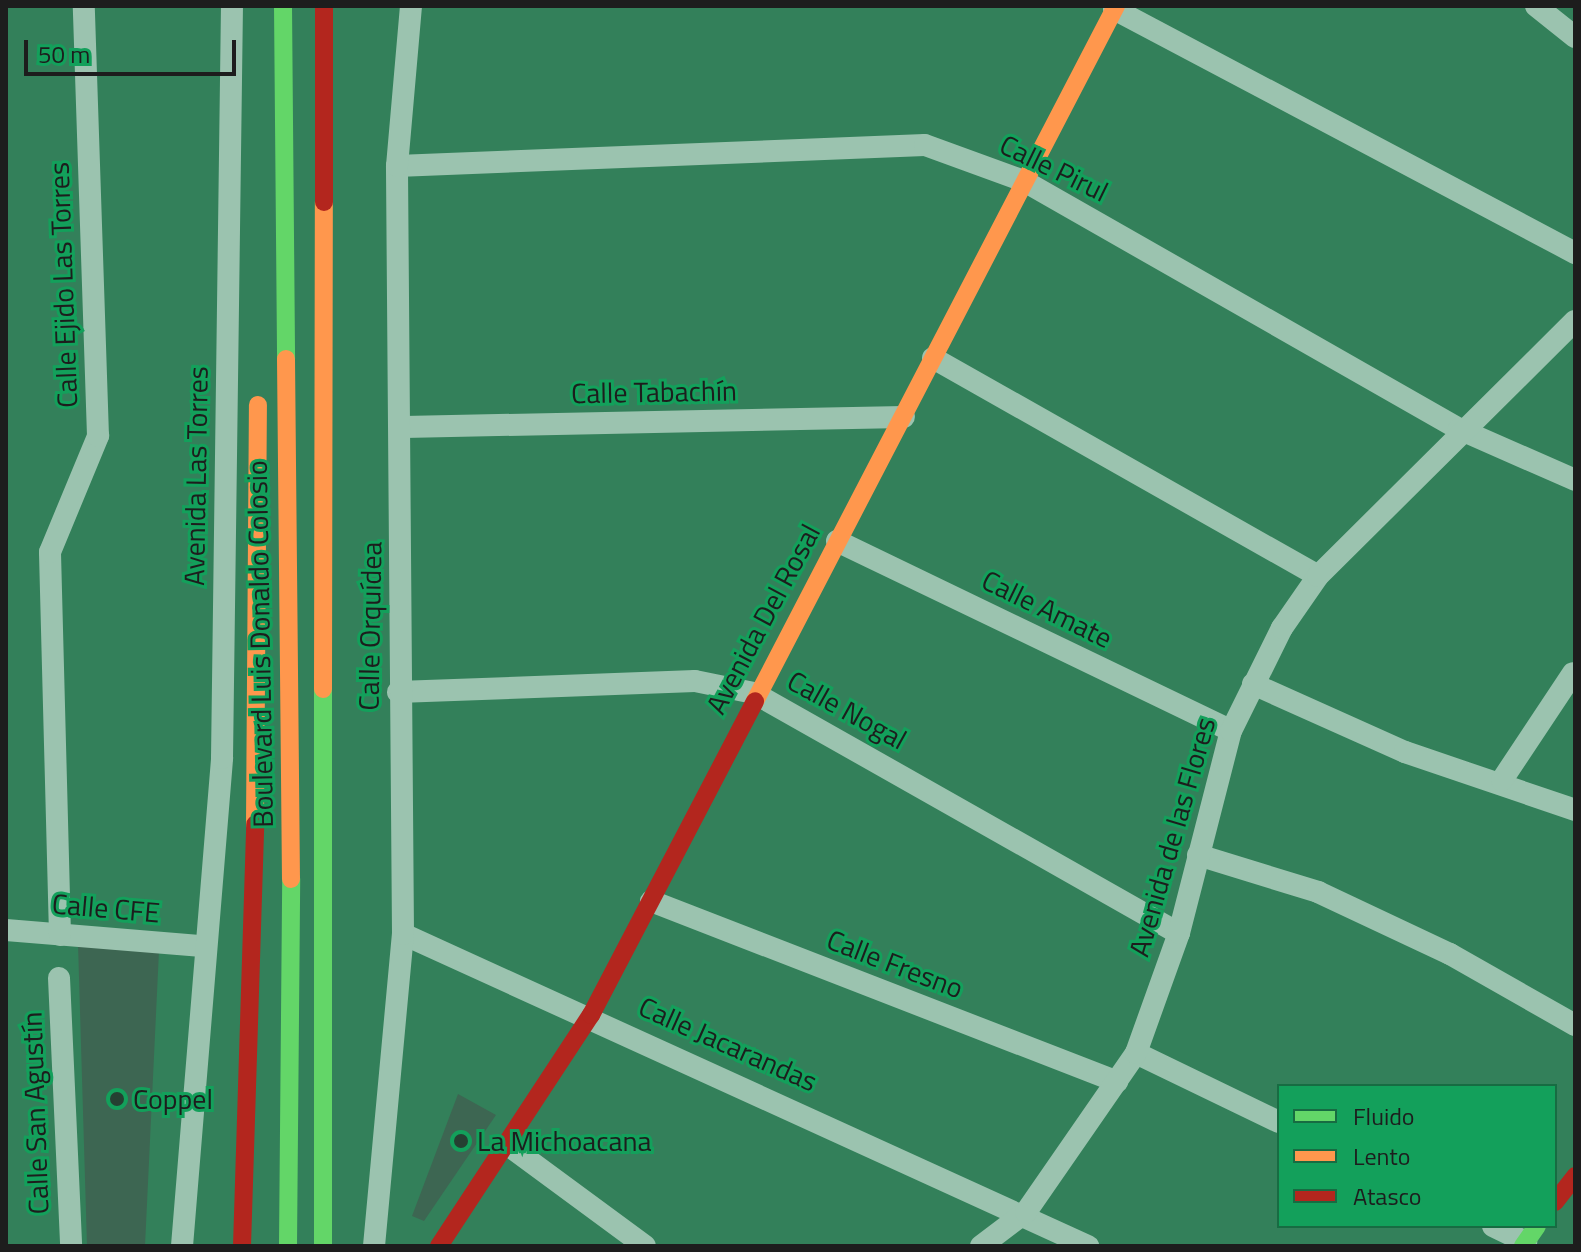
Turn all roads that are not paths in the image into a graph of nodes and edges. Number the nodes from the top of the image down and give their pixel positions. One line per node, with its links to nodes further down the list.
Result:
1 (84, 6): 36 (street, Calle Ejido Las Torres)
2 (232, 6): 37 (street, Avenida Las Torres)
3 (283, 6): 9 (main road)
4 (324, 6): 10 (main road)
5 (411, 6): 12 (street, Calle Orquídea)
6 (1536, 6): 8 (street)
7 (1115, 8): 13 (main road, Avenida Del Rosal); 14 (street)
8 (1575, 37)
9 (282, 42): 11 (main road); 53 (main road, Boulevard Luis Donaldo Colosio)
10 (322, 59): 54 (main road); 55 (main road)
11 (262, 146)
12 (397, 166): 13 (street, Calle Pirul); 19 (street, Calle Orquídea)
13 (1024, 181): 16 (main road, Avenida Del Rosal); 20 (street, Calle Pirul)
14 (1575, 253)
15 (1575, 321): 20 (street, Avenida de las Flores)
16 (933, 358): 18 (main road, Avenida Del Rosal); 23 (street)
17 (258, 382): 52 (main road)
18 (904, 417): 19 (street, Calle Tabachín); 22 (main road, Avenida Del Rosal)
19 (404, 427): 26 (street, Calle Orquídea)
20 (1459, 429): 21 (street, Calle Pirul); 23 (street, Avenida de las Flores)
21 (1575, 480)
22 (837, 541): 27 (main road, Avenida Del Rosal); 28 (street, Calle Amate)
23 (1318, 576): 25 (street, Avenida de las Flores)
24 (1573, 673): 29 (street)
25 (1253, 684): 28 (street, Avenida de las Flores); 29 (street)
26 (398, 692): 27 (street, Calle Nogal); 35 (street, Calle Orquídea)
27 (754, 693): 32 (main road, Avenida Del Rosal); 34 (street, Calle Nogal)
28 (1231, 731): 31 (street, Avenida de las Flores)
29 (1502, 780): 30 (street)
30 (1575, 810)
31 (1198, 855): 34 (street, Avenida de las Flores); 40 (street)
32 (651, 901): 39 (main road, Avenida Del Rosal); 42 (street, Calle Fresno)
33 (6, 930): 36 (street, Calle CFE)
34 (1179, 933): 41 (street, Avenida de las Flores)
35 (403, 934): 39 (street, Calle Jacarandas); 56 (street, Calle Orquídea)
36 (60, 935): 37 (street, Calle CFE)
37 (202, 946): 51 (street, Avenida Las Torres)
38 (59, 978): 50 (street, Calle San Agustín)
39 (591, 1015): 44 (main road, Avenida Del Rosal); 47 (street, Calle Jacarandas)
40 (1575, 1025)
41 (1136, 1053): 42 (street, Avenida de las Flores); 43 (street)
42 (1117, 1082): 47 (street, Avenida de las Flores)
43 (1277, 1121)
44 (508, 1145): 57 (main road, Avenida Del Rosal); 58 (street)
45 (1575, 1176): 46 (main road)
46 (1557, 1199)
47 (1026, 1212): 59 (street, Avenida de las Flores); 60 (street, Calle Jacarandas)
48 (1499, 1228): 49 (street)
49 (1529, 1238)
50 (71, 1246)
51 (182, 1246)
52 (242, 1246)
53 (288, 1246)
54 (323, 1246)
55 (343, 1246)
56 (374, 1246)
57 (439, 1246)
58 (645, 1246)
59 (981, 1246)
60 (1088, 1246)

